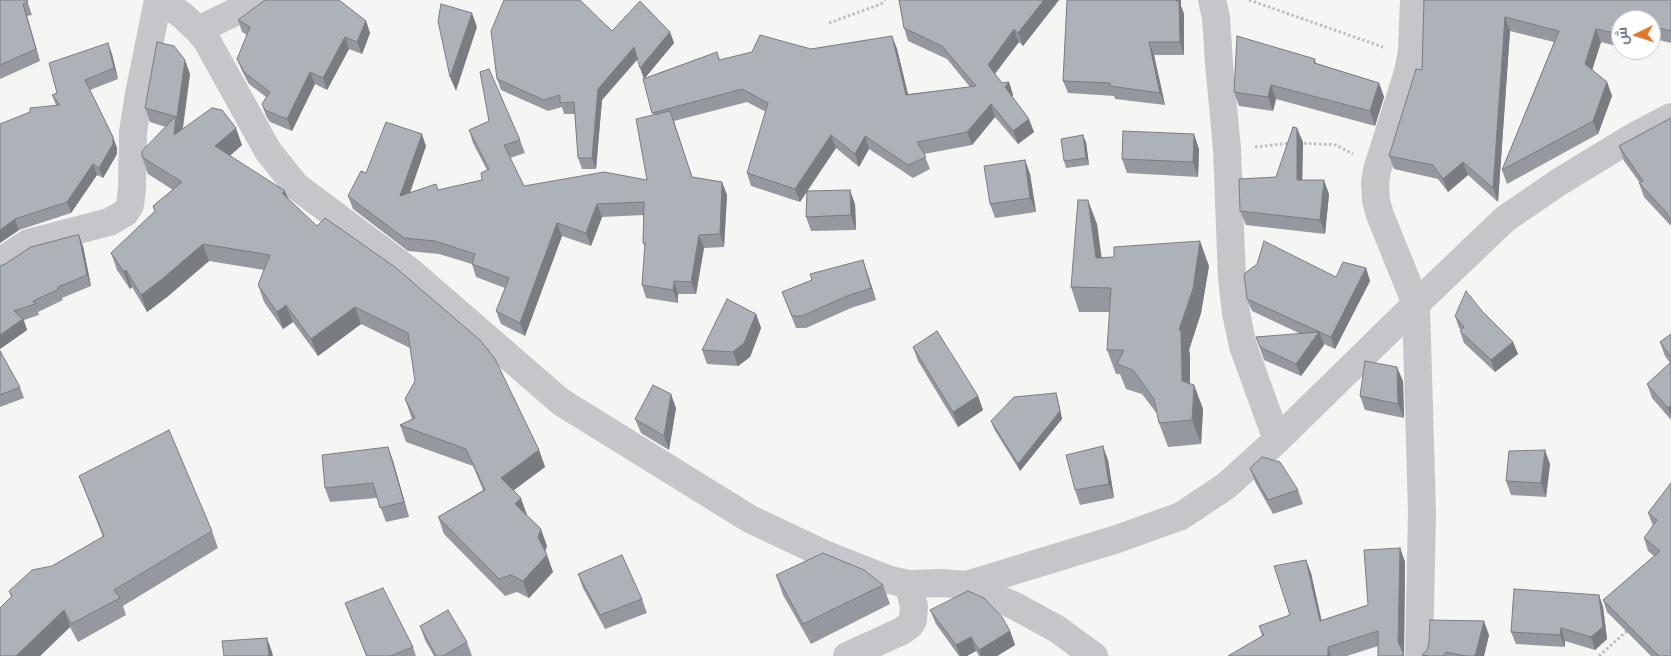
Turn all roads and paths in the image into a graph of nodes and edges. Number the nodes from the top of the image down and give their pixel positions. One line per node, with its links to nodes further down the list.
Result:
1 (159, 0): 8 (street); 13 (street)
2 (260, 0): 8 (street)
3 (885, 0): 7 (path)
4 (1212, 0): 11 (street)
5 (1249, 0): 9 (path)
6 (1414, 0): 9 (street)
7 (830, 23)
8 (198, 30): 16 (street)
9 (1411, 54): 12 (street)
10 (1671, 118): 14 (street)
11 (1227, 149): 12 (path); 15 (street)
12 (1377, 170): 14 (street)
13 (0, 262)
14 (1416, 304): 15 (street); 21 (street)
15 (1277, 440): 17 (street)
16 (908, 584): 17 (street); 19 (street)
17 (967, 586): 20 (street)
18 (1630, 628): 22 (path)
19 (847, 656)
20 (1094, 656)
21 (1419, 656)
22 (1599, 656)

